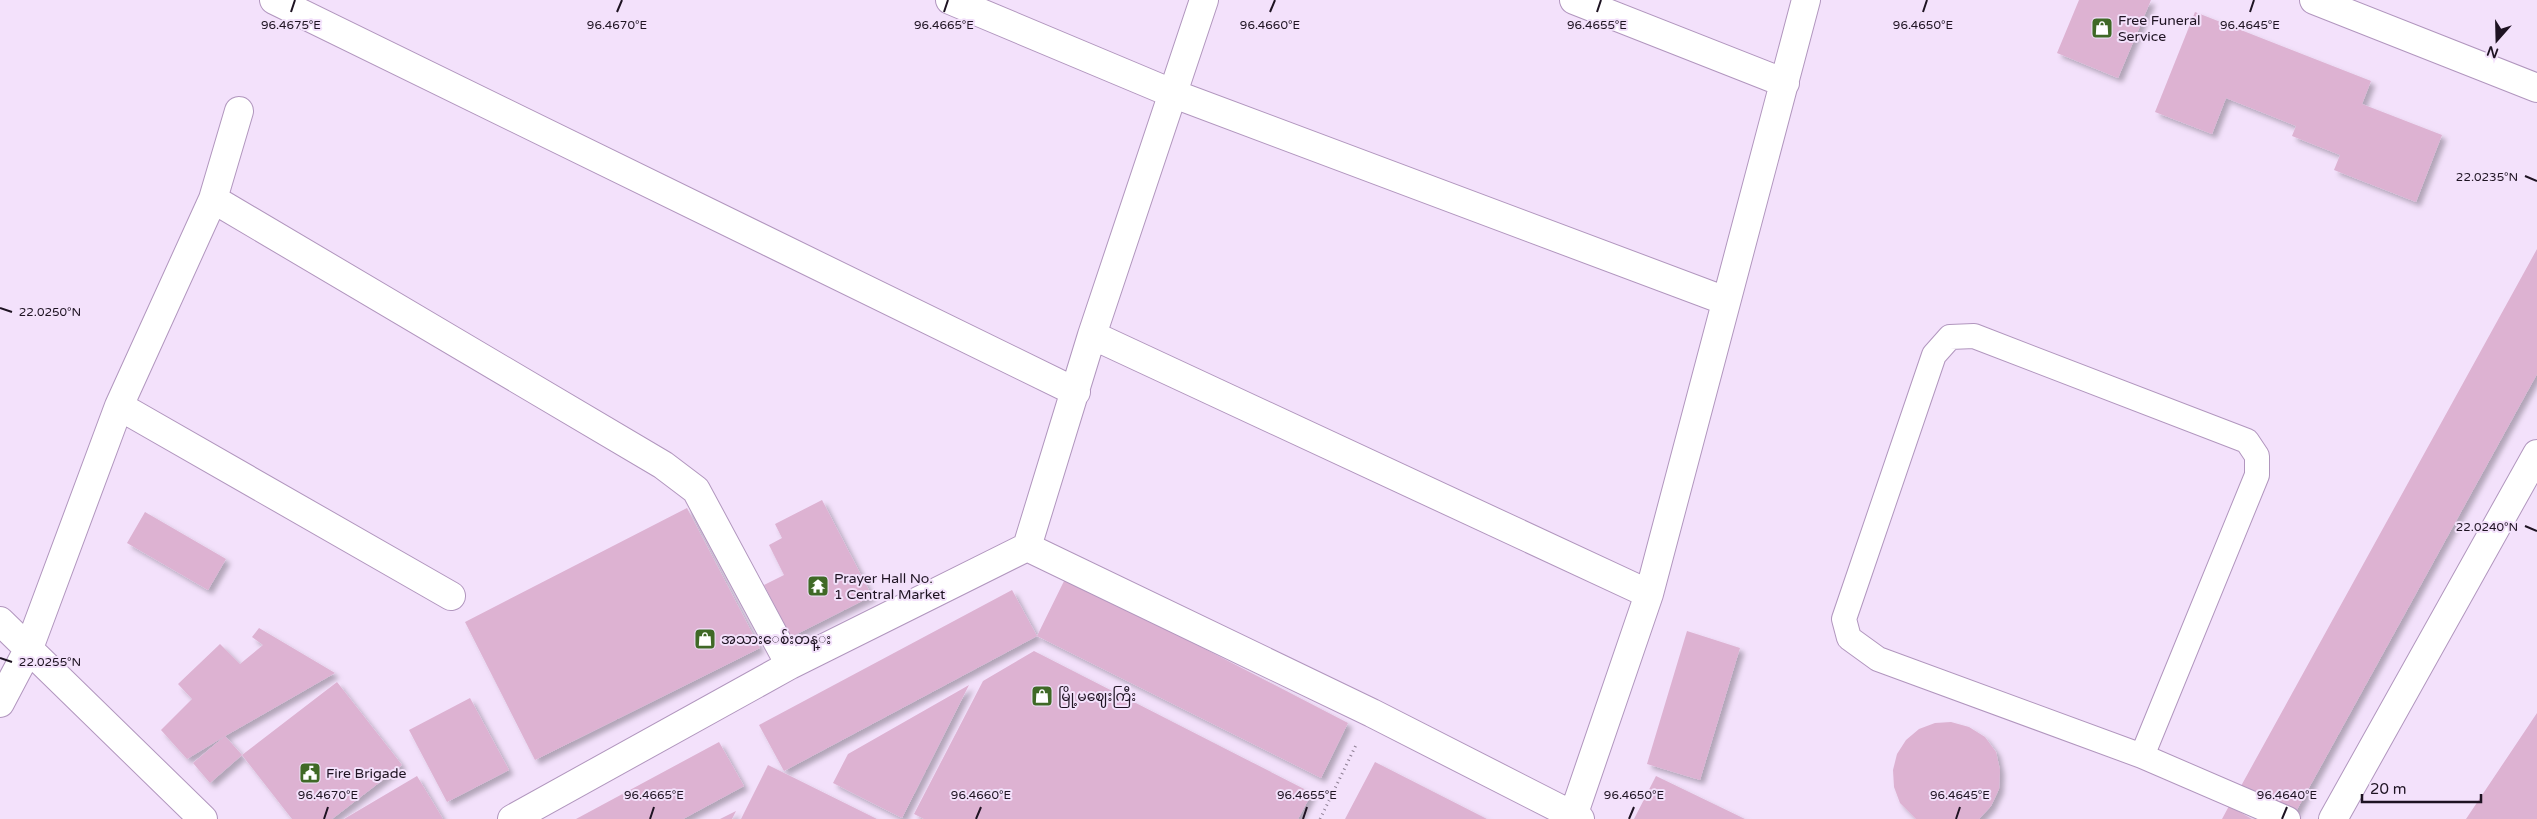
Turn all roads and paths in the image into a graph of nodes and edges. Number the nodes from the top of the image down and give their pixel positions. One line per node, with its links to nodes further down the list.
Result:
1 (274, 0): 14 (street)
2 (950, 0): 9 (street)
3 (1204, 0): 9 (street)
4 (1574, 0): 7 (street)
5 (1806, 0): 7 (street)
6 (2314, 0): 8 (street)
7 (1785, 83): 12 (street)
8 (2537, 88)
9 (1174, 94): 12 (street); 13 (street)
10 (239, 111): 11 (street)
11 (213, 199): 15 (street); 22 (street)
12 (1726, 301): 18 (street)
13 (1092, 336): 14 (street); 18 (street)
14 (1076, 392): 17 (street)
15 (119, 406): 19 (street); 21 (street)
16 (2537, 454): 31 (street)
17 (1027, 547): 22 (street); 24 (street)
18 (1649, 594): 26 (street)
19 (451, 596)
20 (0, 621): 21 (street)
21 (29, 648): 23 (street); 27 (street)
22 (790, 665): 28 (street)
23 (0, 703)
24 (1372, 713): 26 (street); 29 (path)
25 (2142, 756): 25 (lane); 30 (lane)
26 (1577, 817)
27 (203, 819)
28 (512, 819)
29 (1320, 819)
30 (2288, 819)
31 (2333, 819)

